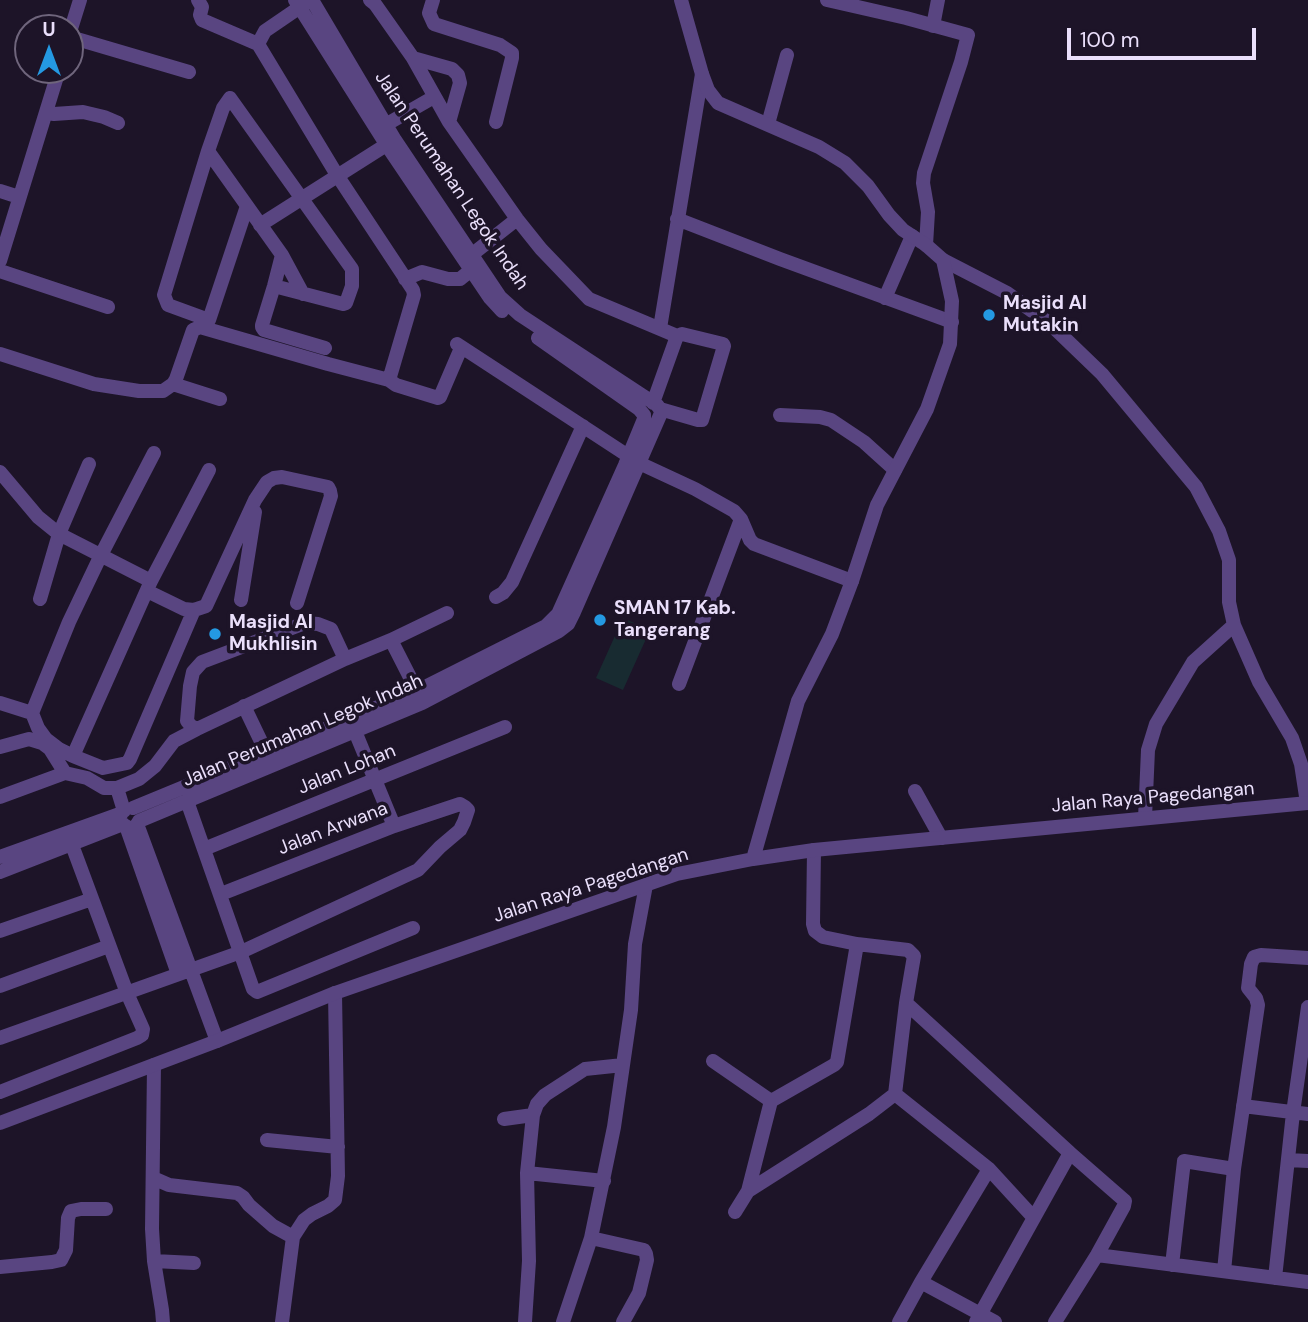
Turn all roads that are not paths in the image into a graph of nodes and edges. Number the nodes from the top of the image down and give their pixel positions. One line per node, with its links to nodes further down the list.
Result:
1 (198, 0): 10 (street)
2 (370, 0): 12 (street)
3 (433, 0): 19 (street)
4 (681, 0): 14 (street)
5 (827, 0): 8 (street)
6 (939, 0): 8 (street)
7 (304, 2): 10 (street); 21 (street, Jalan Perumahan Legok Indah); 23 (street, Jalan Perumahan Legok Indah)
8 (933, 26): 34 (street)
9 (84, 38): 13 (street)
10 (258, 44): 25 (street)
11 (787, 55): 22 (street)
12 (413, 58): 16 (street); 18 (street)
13 (189, 72)
14 (702, 74): 22 (street); 31 (street)
15 (55, 84): 17 (street)
16 (434, 97): 18 (street); 21 (street)
17 (46, 113): 20 (street); 27 (street)
18 (449, 122): 30 (street)
19 (496, 122)
20 (118, 123)
21 (387, 124): 23 (street, Jalan Perumahan Legok Indah)
22 (768, 124): 33 (street)
23 (391, 142): 25 (street); 38 (street, Jalan Perumahan Legok Indah)
24 (208, 151): 28 (street); 29 (street); 29 (street)
25 (337, 175): 28 (street); 40 (street)
26 (0, 191): 27 (street)
27 (19, 197): 37 (street)
28 (301, 199): 32 (street); 42 (street)
29 (247, 206): 32 (street)
30 (517, 219): 38 (street); 46 (street)
31 (677, 219): 43 (street); 46 (street)
32 (260, 225): 35 (street)
33 (912, 236): 34 (street); 43 (street)
34 (926, 244): 36 (street)
35 (282, 255): 41 (street); 42 (street)
36 (943, 260): 45 (street); 74 (street)
37 (0, 261)
38 (469, 262): 40 (street); 53 (street, Jalan Perumahan Legok Indah); 57 (street, Jalan Perumahan Legok Indah)
39 (0, 271): 44 (street)
40 (405, 279): 50 (street)
41 (274, 286): 42 (street); 48 (street)
42 (303, 295)
43 (885, 298): 45 (street)
44 (108, 307)
45 (952, 322): 60 (street)
46 (660, 328): 47 (street)
47 (677, 336): 53 (street); 53 (street)
48 (325, 348)
49 (0, 354): 51 (street)
50 (389, 380): 51 (street); 55 (street)
51 (173, 384): 52 (street)
52 (220, 399)
53 (657, 406): 57 (street, Jalan Perumahan Legok Indah)
54 (780, 415): 60 (street)
55 (583, 426): 57 (street); 68 (street)
56 (154, 453): 65 (street)
57 (634, 460): 63 (street); 78 (street, Jalan Perumahan Legok Indah); 82 (street, Jalan Perumahan Legok Indah)
58 (89, 464): 64 (street)
59 (209, 470): 67 (street)
60 (895, 470): 66 (street)
61 (0, 472): 64 (street)
62 (255, 500): 70 (street); 71 (street); 72 (street)
63 (741, 519): 66 (street); 77 (street)
64 (58, 534): 65 (street); 69 (street)
65 (100, 556): 67 (street); 81 (street)
66 (852, 581): 103 (street)
67 (149, 586): 72 (street); 87 (street)
68 (496, 597)
69 (40, 599)
70 (241, 600)
71 (297, 603)
72 (194, 610): 87 (street)
73 (447, 613): 75 (street)
74 (1234, 625): 94 (street); 96 (street)
75 (391, 640): 76 (street); 78 (street)
76 (345, 659): 80 (street); 84 (street)
77 (679, 684)
78 (417, 691): 82 (street, Jalan Perumahan Legok Indah)
79 (0, 703): 81 (street)
80 (244, 706): 84 (street); 86 (street)
81 (32, 713): 87 (street)
82 (352, 725): 86 (street, Jalan Perumahan Legok Indah); 89 (street); 93 (street, Jalan Perumahan Legok Indah)
83 (505, 727): 89 (street, Jalan Lohan)
84 (197, 729): 90 (street)
85 (0, 747): 88 (street)
86 (267, 754): 95 (street, Jalan Perumahan Legok Indah)
87 (73, 756)
88 (65, 773): 90 (street); 92 (street)
89 (375, 780): 97 (street); 100 (street, Jalan Lohan)
90 (117, 788): 95 (street)
91 (915, 791): 98 (street)
92 (0, 797)
93 (187, 800): 95 (street, Jalan Perumahan Legok Indah); 100 (street)
94 (1308, 803): 96 (street, Jalan Raya Pagedangan)
95 (129, 818): 99 (street, Jalan Perumahan Legok Indah); 102 (street, Jalan Perumahan Legok Indah); 114 (street)
96 (1145, 818): 98 (street, Jalan Raya Pagedangan)
97 (394, 826): 106 (street, Jalan Arwana); 112 (street, Jalan Arwana)
98 (941, 838): 101 (street, Jalan Raya Pagedangan)
99 (72, 845): 104 (street, Jalan Perumahan Legok Indah); 107 (street)
100 (204, 849): 106 (street)
101 (814, 850): 103 (street, Jalan Raya Pagedangan); 110 (street)
102 (0, 857)
103 (753, 859): 105 (street, Jalan Raya Pagedangan)
104 (0, 872)
105 (646, 885): 117 (street, Jalan Raya Pagedangan); 124 (street)
106 (221, 894): 112 (street)
107 (92, 899): 109 (street); 111 (street)
108 (413, 928): 112 (street)
109 (0, 931)
110 (857, 944): 118 (street); 128 (street)
111 (109, 946): 115 (street); 116 (street)
112 (241, 952): 114 (street)
113 (1308, 958): 129 (street)
114 (185, 972): 116 (street); 121 (street)
115 (0, 986)
116 (127, 993): 120 (street); 126 (street)
117 (335, 993): 121 (street, Jalan Raya Pagedangan); 135 (street)
118 (906, 1003): 127 (street); 136 (street)
119 (1307, 1015): 125 (street)
120 (0, 1038)
121 (217, 1041): 123 (street, Jalan Raya Pagedangan)
122 (713, 1061): 128 (street)
123 (154, 1065): 133 (street, Jalan Raya Pagedangan); 142 (street)
124 (623, 1065): 131 (street); 143 (street)
125 (1304, 1068): 130 (street)
126 (0, 1092)
127 (895, 1094): 139 (street); 144 (street)
128 (771, 1101): 144 (street)
129 (1243, 1106): 130 (street); 140 (street)
130 (1301, 1113): 137 (street)
131 (533, 1115): 132 (street); 141 (street)
132 (504, 1119)
133 (0, 1124)
134 (267, 1140): 135 (street)
135 (338, 1147): 148 (street)
136 (1070, 1153): 147 (street); 150 (street)
137 (1288, 1160): 138 (street); 156 (street)
138 (1308, 1161)
139 (989, 1169): 147 (street); 157 (street)
140 (1234, 1170): 153 (street); 155 (street)
141 (527, 1173): 143 (street); 162 (street)
142 (153, 1178): 148 (street); 151 (street)
143 (604, 1181): 149 (street)
144 (748, 1191): 146 (street)
145 (106, 1209): 154 (street)
146 (735, 1212)
147 (1034, 1218): 159 (street)
148 (293, 1237): 161 (street)
149 (591, 1238): 163 (street); 164 (street)
150 (1097, 1255): 153 (street); 167 (street)
151 (154, 1261): 152 (street); 160 (street)
152 (194, 1263)
153 (1172, 1265): 155 (street)
154 (0, 1267)
155 (1224, 1271): 156 (street)
156 (1275, 1278): 158 (street)
157 (921, 1282): 159 (street); 165 (street)
158 (1308, 1282)
159 (979, 1318): 166 (street)
160 (163, 1322)
161 (282, 1322)
162 (525, 1322)
163 (563, 1322)
164 (623, 1322)
165 (899, 1322)
166 (995, 1322)
167 (1055, 1322)

